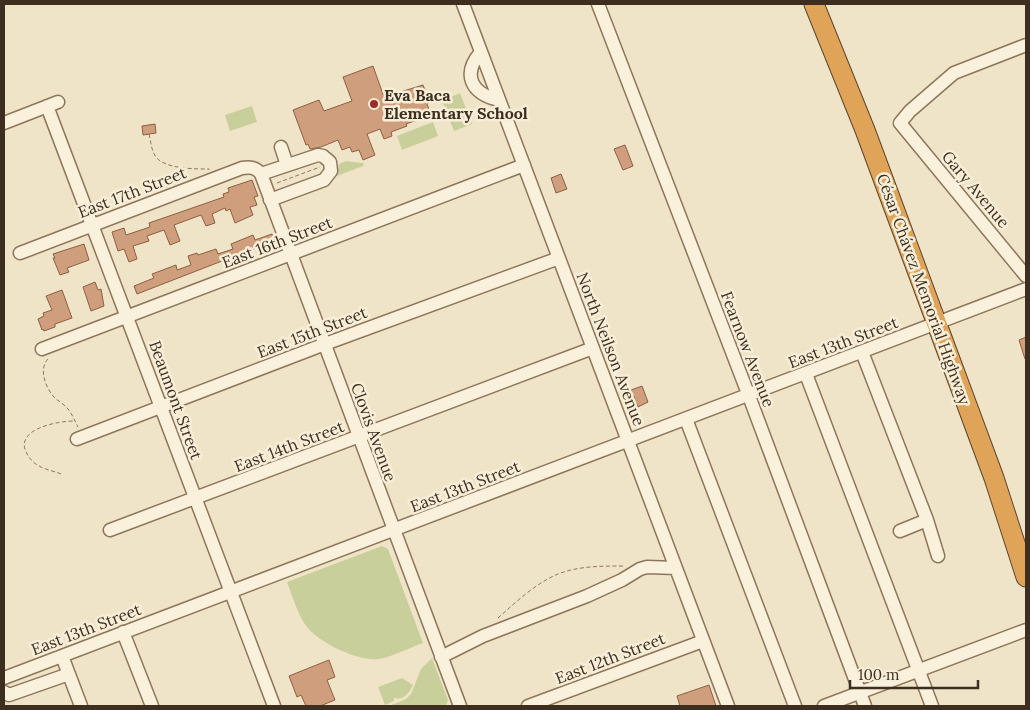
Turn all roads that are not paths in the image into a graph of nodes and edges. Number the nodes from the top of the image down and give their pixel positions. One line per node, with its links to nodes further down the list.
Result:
1 (463, 4): 5 (street, North Neilson Avenue)
2 (598, 4): 26 (street, Fearnow Avenue)
3 (814, 4): 20 (highway, César Chávez Memorial Highway)
4 (1026, 45): 17 (street, Gary Avenue)
5 (481, 52): 6 (street, North Neilson Avenue); 6 (street)
6 (499, 100): 10 (street, North Neilson Avenue)
7 (4, 123): 13 (street, Beaumont Street)
8 (281, 147): 9 (street)
9 (287, 165): 11 (street, East 17th Street); 12 (street, East 17th Street)
10 (524, 165): 15 (street, East 16th Street); 16 (street, North Neilson Avenue)
11 (259, 172): 12 (street, Clovis Avenue); 13 (street, East 17th Street)
12 (270, 200): 15 (street, Clovis Avenue)
13 (92, 225): 14 (street, East 17th Street); 19 (street, Beaumont Street)
14 (20, 253)
15 (290, 254): 19 (street, East 16th Street); 21 (street, Clovis Avenue)
16 (559, 258): 21 (street, East 15th Street); 22 (street, North Neilson Avenue)
17 (1026, 276)
18 (1026, 289): 20 (street, East 13th Street)
19 (127, 316): 24 (street, East 16th Street); 27 (street, Beaumont Street)
20 (937, 324): 23 (street, East 13th Street); 39 (highway, César Chávez Memorial Highway)
21 (325, 344): 27 (street, East 15th Street); 29 (street, Clovis Avenue)
22 (593, 348): 29 (street, East 14th Street); 31 (street, North Neilson Avenue)
23 (862, 352): 25 (street, East 13th Street); 33 (street)
24 (45, 354)
25 (806, 374): 26 (street, East 13th Street); 46 (street)
26 (749, 396): 28 (street, East 13th Street); 50 (street, Fearnow Avenue)
27 (161, 407): 30 (street, East 15th Street); 32 (street, Beaumont Street)
28 (686, 419): 31 (street, East 13th Street); 57 (street)
29 (358, 436): 32 (street, East 14th Street); 35 (street, Clovis Avenue)
30 (80, 438)
31 (628, 441): 35 (street, East 13th Street); 38 (street, North Neilson Avenue)
32 (195, 499): 34 (street, East 14th Street); 40 (street, Beaumont Street)
33 (927, 520): 36 (street); 37 (street)
34 (110, 530)
35 (393, 530): 40 (street, East 13th Street); 45 (street, Clovis Avenue)
36 (900, 530)
37 (938, 556)
38 (676, 568): 43 (street, North Neilson Avenue); 45 (street)
39 (1026, 577)
40 (230, 591): 42 (street, East 13th Street); 53 (street, Beaumont Street)
41 (1026, 630): 46 (street)
42 (123, 632): 44 (street, East 13th Street); 52 (street)
43 (703, 640): 55 (street, East 12th Street); 56 (street, North Neilson Avenue)
44 (62, 656): 47 (street); 48 (street, East 13th Street)
45 (441, 657): 54 (street, Clovis Avenue)
46 (919, 670): 50 (street); 60 (street)
47 (69, 674): 49 (street); 51 (street)
48 (4, 678)
49 (4, 692)
50 (860, 692): 58 (street); 59 (street, Fearnow Avenue)
51 (81, 706)
52 (152, 706)
53 (274, 706)
54 (460, 706)
55 (528, 706)
56 (728, 706)
57 (795, 706)
58 (824, 706)
59 (865, 706)
60 (932, 706)

